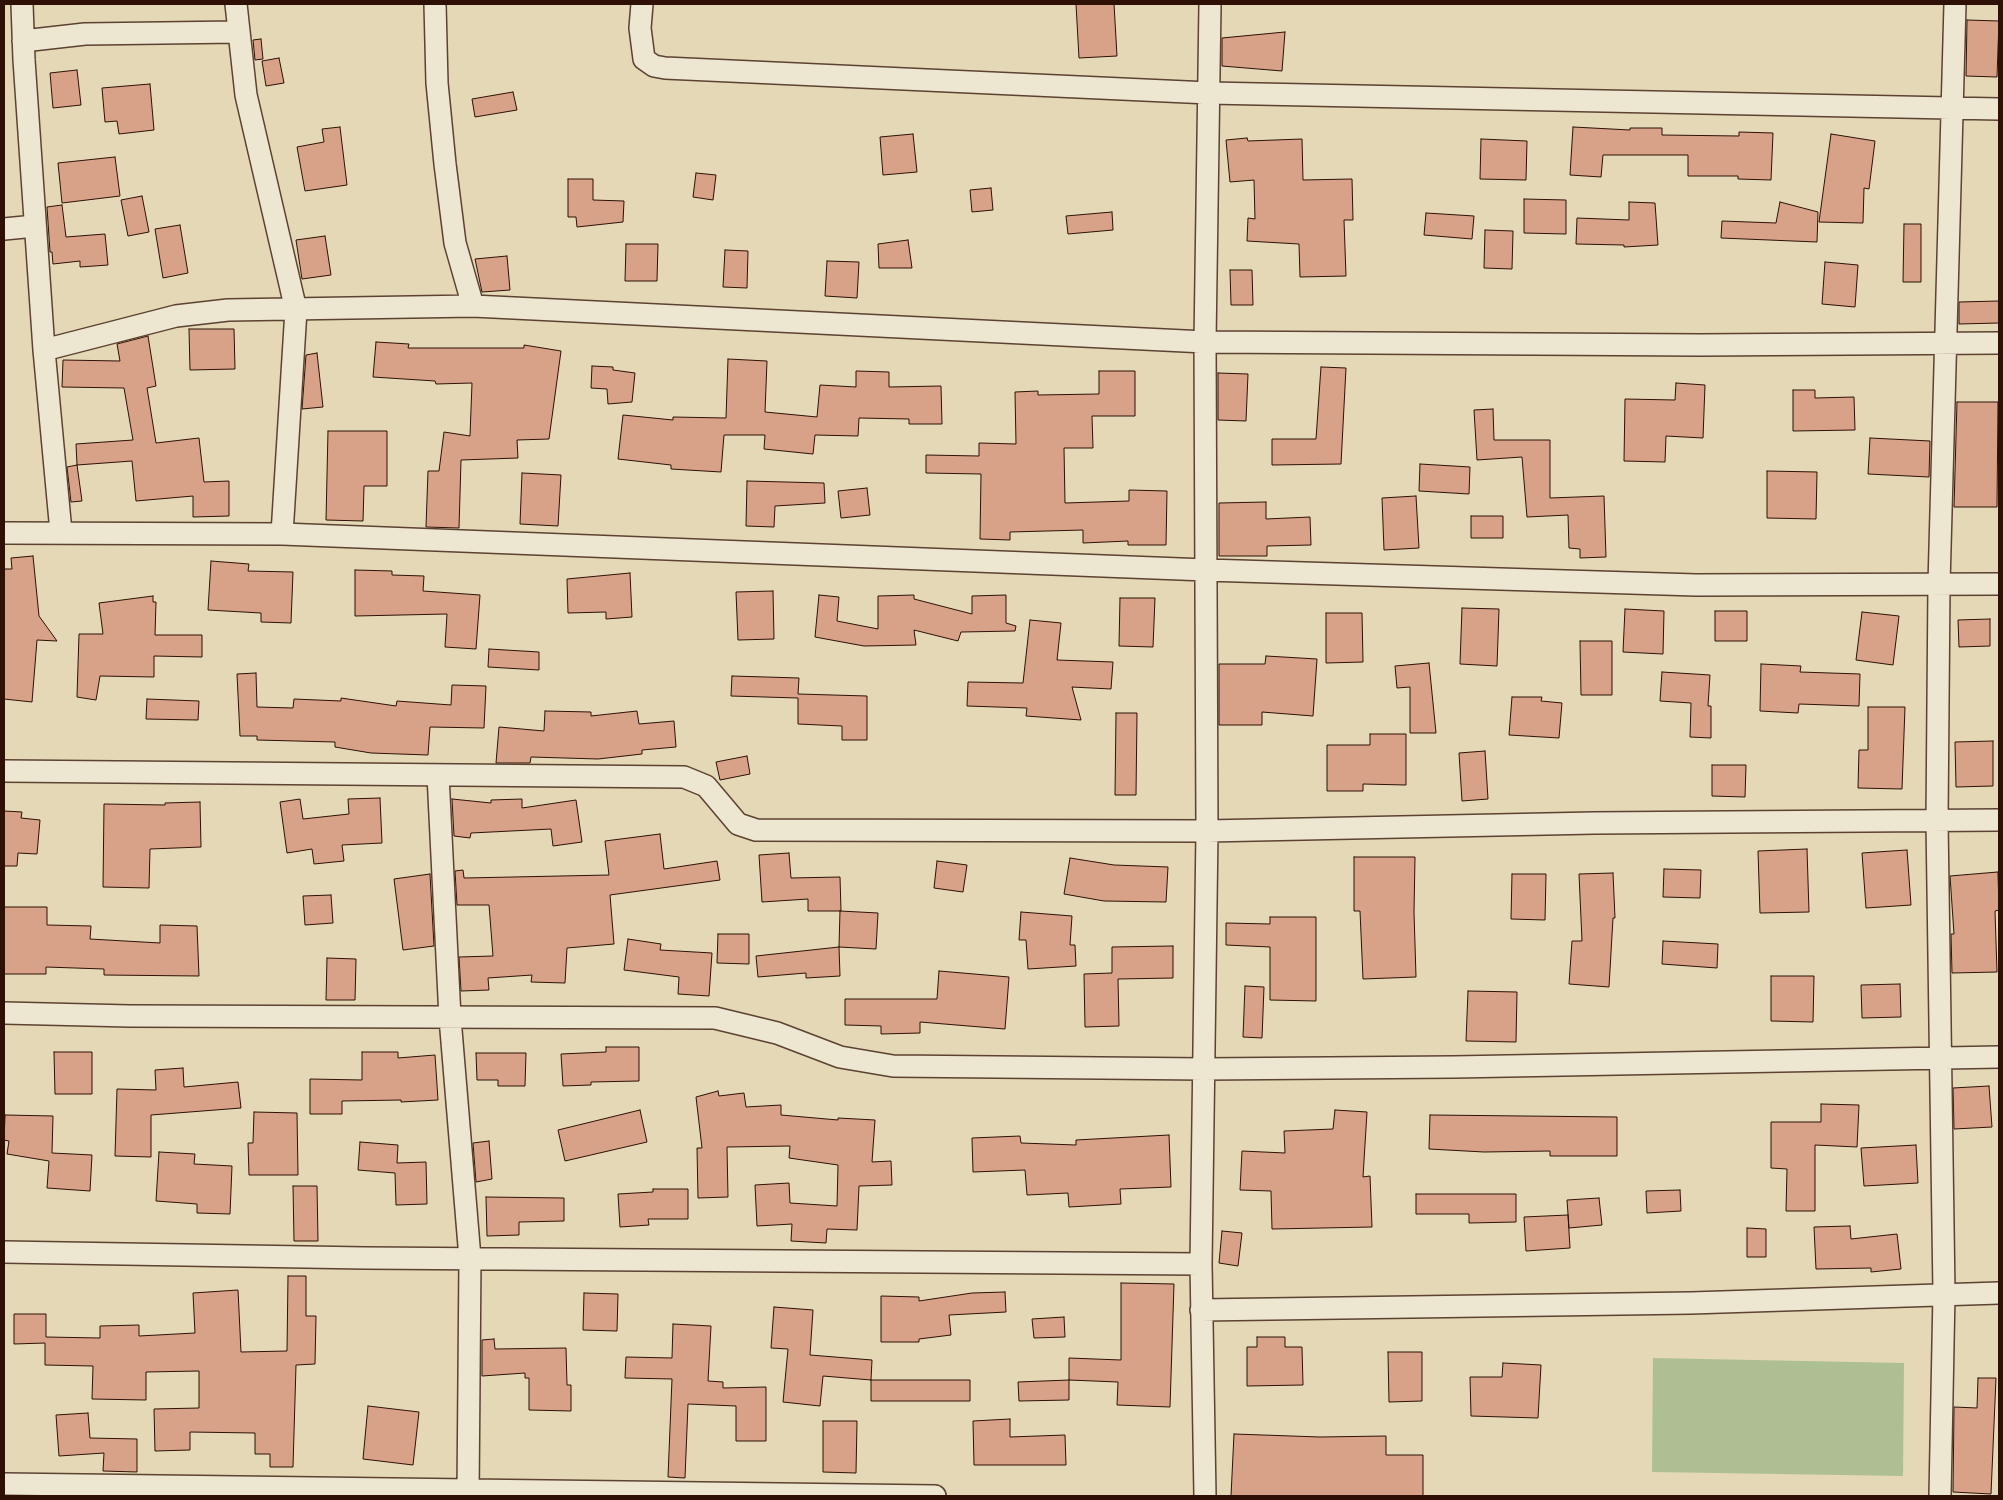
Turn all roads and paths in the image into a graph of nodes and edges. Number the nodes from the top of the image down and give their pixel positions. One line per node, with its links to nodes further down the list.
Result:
1 (22, 4): 8 (street)
2 (236, 4): 7 (street)
3 (435, 4): 14 (street)
4 (642, 4): 9 (street)
5 (1210, 4): 9 (street)
6 (1955, 4): 10 (street)
7 (238, 32): 8 (street); 15 (street)
8 (23, 41): 12 (street)
9 (1209, 93): 10 (street); 16 (street)
10 (1953, 108): 11 (street); 17 (street)
11 (1999, 109)
12 (35, 226): 13 (street); 19 (street)
13 (4, 229)
14 (472, 306): 15 (street); 16 (street)
15 (296, 310): 19 (street); 22 (street)
16 (1205, 342): 17 (street); 23 (street)
17 (1945, 342): 18 (street); 24 (street)
18 (1999, 343)
19 (44, 350): 20 (street)
20 (61, 532): 21 (street); 22 (street)
21 (4, 533)
22 (282, 534): 23 (street)
23 (1206, 570): 24 (street); 30 (street)
24 (1939, 584): 25 (street); 29 (street)
25 (1999, 584)
26 (4, 771): 27 (street)
27 (438, 774): 30 (street); 32 (street)
28 (1999, 820): 29 (street)
29 (1937, 821): 30 (street); 34 (street)
30 (1207, 831): 35 (street)
31 (4, 1013): 32 (street)
32 (450, 1018): 35 (street); 37 (street)
33 (1999, 1057): 34 (street)
34 (1941, 1058): 35 (street); 39 (street)
35 (1204, 1069): 38 (street)
36 (4, 1252): 37 (street)
37 (470, 1258): 38 (street); 43 (street)
38 (1200, 1264): 41 (street)
39 (1944, 1293): 40 (street); 41 (street); 46 (street)
40 (1999, 1293)
41 (1201, 1310): 45 (street)
42 (4, 1484): 43 (street)
43 (469, 1492): 44 (street)
44 (934, 1496)
45 (1205, 1496)
46 (1940, 1496)

